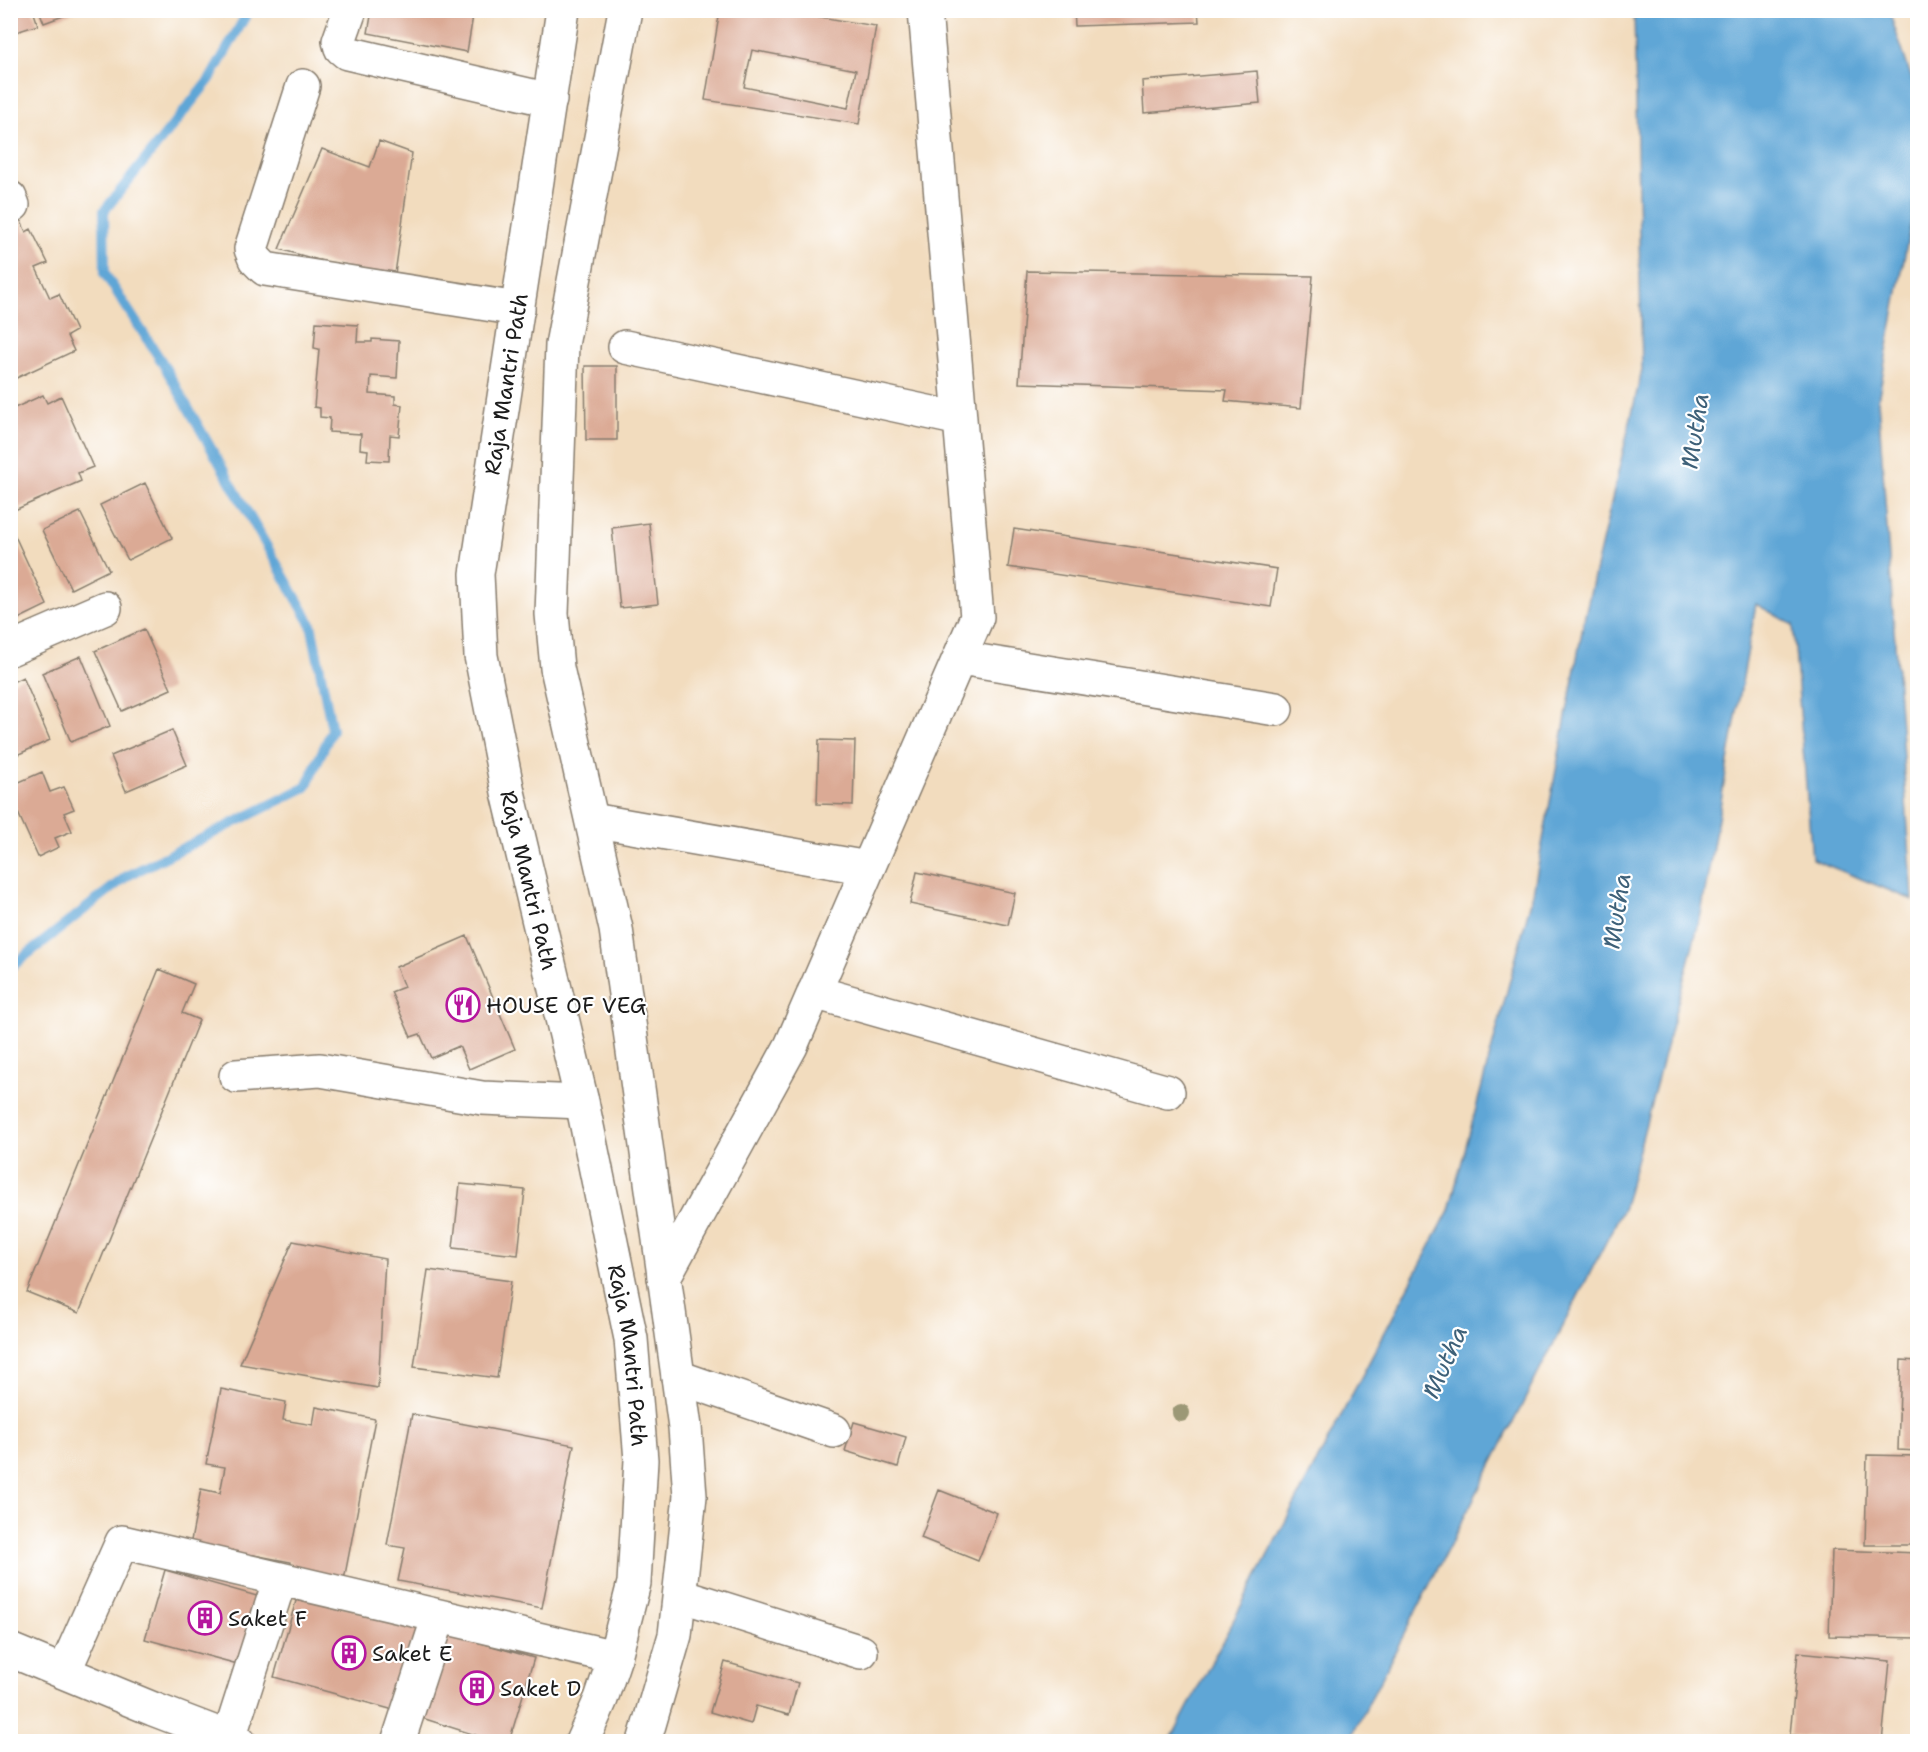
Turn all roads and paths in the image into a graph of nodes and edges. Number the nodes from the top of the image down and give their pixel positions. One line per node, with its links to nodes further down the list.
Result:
1 (350, 10): 6 (main road)
2 (563, 10): 6 (main road, Raja Mantri Path)
3 (625, 10): 16 (main road)
4 (925, 10): 11 (main road)
5 (303, 86): 9 (main road)
6 (550, 100): 9 (main road, Raja Mantri Path)
7 (10, 198): 8 (main road)
8 (10, 206)
9 (518, 309): 21 (main road, Raja Mantri Path)
10 (625, 347): 11 (main road)
11 (960, 419): 14 (main road)
12 (105, 609): 13 (main road)
13 (10, 650)
14 (960, 658): 15 (main road); 17 (main road)
15 (1276, 709)
16 (592, 820): 17 (main road); 22 (main road)
17 (868, 868): 18 (main road)
18 (814, 992): 20 (main road); 22 (main road)
19 (236, 1076): 21 (main road)
20 (1168, 1092)
21 (582, 1102): 25 (main road, Raja Mantri Path)
22 (664, 1277): 23 (main road)
23 (678, 1377): 24 (main road); 26 (main road)
24 (834, 1431)
25 (641, 1460): 26 (main road); 32 (main road, Raja Mantri Path)
26 (688, 1462): 28 (main road)
27 (280, 1579): 29 (main road); 33 (main road); 34 (main road)
28 (680, 1595): 31 (main road); 37 (main road)
29 (439, 1616): 32 (main road); 35 (main road)
30 (12, 1650): 33 (main road)
31 (861, 1652)
32 (615, 1658): 36 (main road, Raja Mantri Path)
33 (64, 1672): 34 (main road)
34 (216, 1737)
35 (398, 1742)
36 (582, 1742)
37 (644, 1742)

